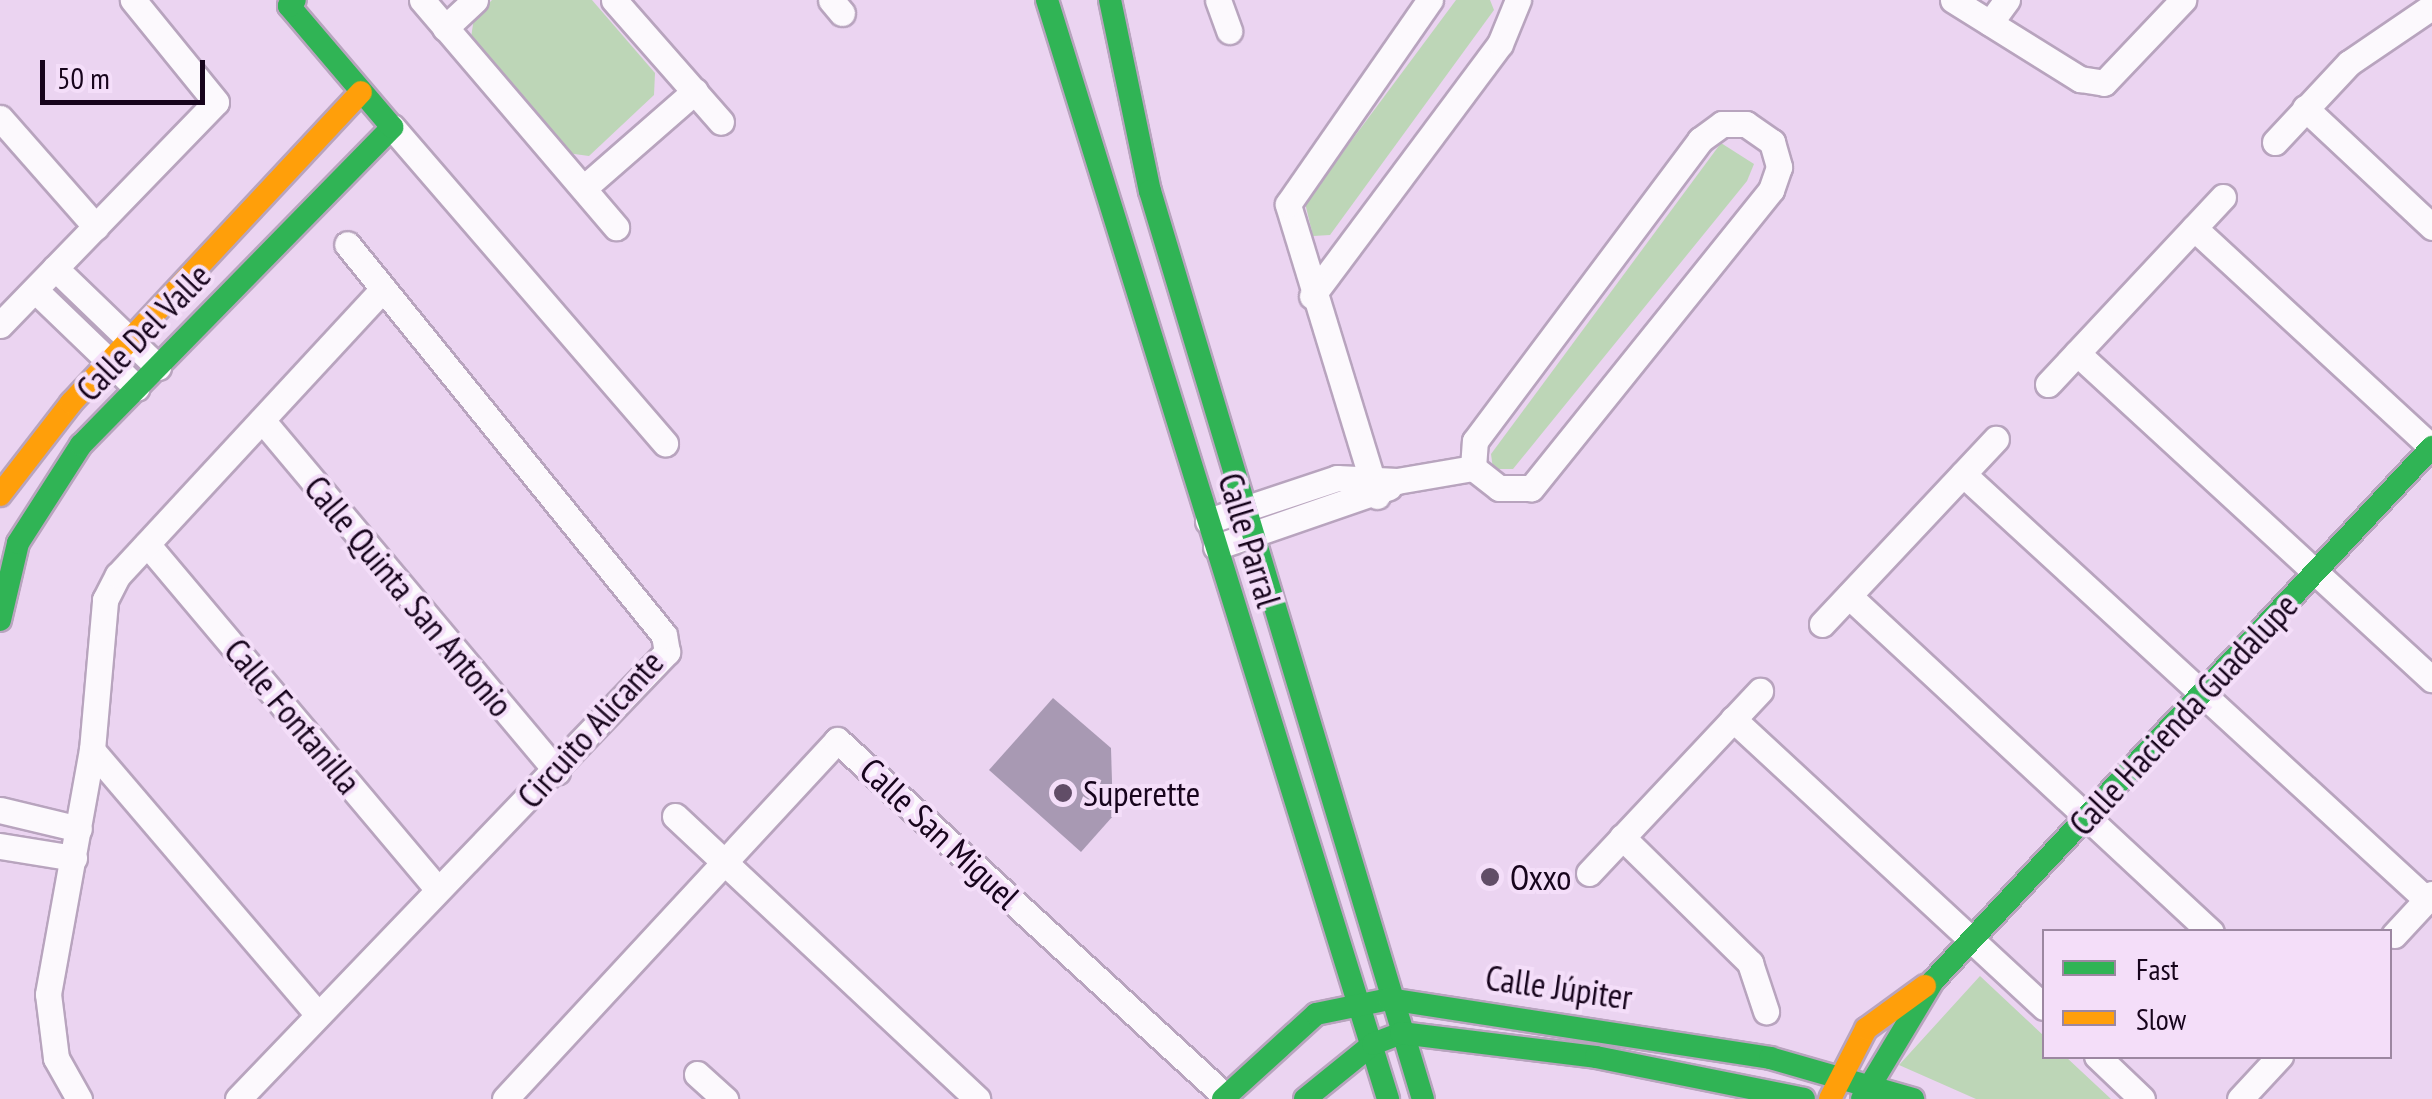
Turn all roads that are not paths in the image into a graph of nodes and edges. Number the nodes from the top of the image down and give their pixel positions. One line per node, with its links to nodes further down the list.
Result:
1 (132, 0): 27 (street)
2 (422, 0): 16 (street)
3 (475, 0): 16 (street)
4 (614, 0): 18 (street)
5 (1047, 0): 52 (street, Calle Parral)
6 (1110, 0): 51 (street, Calle Parral)
7 (1218, 0): 17 (street)
8 (1430, 0): 35 (street)
9 (1518, 0): 35 (street)
10 (1953, 0): 15 (street)
11 (2007, 0): 15 (street)
12 (2183, 0): 15 (street)
13 (290, 2): 19 (street)
14 (2427, 10): 20 (street)
15 (1990, 23)
16 (444, 28): 25 (street)
17 (1229, 31)
18 (695, 90): 22 (street); 25 (street)
19 (360, 92): 23 (street); 37 (street, Calle Del Valle)
20 (2306, 108): 24 (street); 29 (street)
21 (0, 118): 27 (street)
22 (721, 122)
23 (392, 127): 40 (street, Calle Del Valle); 45 (street)
24 (2275, 142)
25 (585, 187): 28 (street)
26 (2223, 197): 30 (street)
27 (96, 226): 32 (street)
28 (616, 226)
29 (2432, 227)
30 (2194, 228): 38 (street); 46 (street)
31 (347, 244): 34 (street, Circuito Alicante)
32 (56, 268): 33 (street); 37 (street)
33 (35, 290): 36 (street); 39 (street)
34 (383, 290): 43 (street); 65 (street, Circuito Alicante)
35 (1312, 296): 49 (street)
36 (0, 324)
37 (131, 340): 39 (street, Calle Del Valle); 40 (street)
38 (2076, 354): 41 (street); 56 (street)
39 (110, 362): 42 (street); 50 (street, Calle Del Valle)
40 (158, 367): 42 (street, Calle Del Valle)
41 (2048, 384)
42 (137, 388): 58 (street, Calle Del Valle)
43 (262, 420): 54 (street); 65 (street, Calle Quinta San Antonio)
44 (1996, 439): 48 (street)
45 (665, 443)
46 (2432, 448): 56 (street, Calle Hacienda Guadalupe)
47 (1474, 468): 47 (street); 49 (street)
48 (1963, 474): 57 (street); 62 (street)
49 (1381, 484): 51 (street); 53 (street)
50 (0, 494)
51 (1244, 510): 52 (street); 53 (street, Calle Parral)
52 (1208, 521): 55 (street, Calle Parral)
53 (1250, 536): 55 (street); 82 (street, Calle Parral)
54 (147, 544): 64 (street); 75 (street, Calle Fontanilla)
55 (1216, 547): 81 (street, Calle Parral)
56 (2316, 572): 60 (street); 62 (street, Calle Hacienda Guadalupe)
57 (1849, 596): 59 (street); 68 (street)
58 (0, 620)
59 (1822, 624)
60 (2432, 679)
61 (1760, 690): 63 (street)
62 (2202, 693): 68 (street, Calle Hacienda Guadalupe); 76 (street)
63 (1733, 719): 70 (street); 79 (street)
64 (92, 750): 69 (street); 85 (street)
65 (556, 771): 75 (street, Circuito Alicante)
66 (0, 810): 69 (street)
67 (675, 816): 73 (street)
68 (2087, 816): 77 (street); 79 (street, Calle Hacienda Guadalupe)
69 (79, 829): 72 (street)
70 (1622, 837): 74 (street); 84 (street)
71 (0, 846): 72 (street)
72 (74, 858): 95 (street)
73 (723, 862): 94 (street, Calle San Miguel); 97 (street, Calle San Miguel); 99 (street)
74 (1589, 873)
75 (438, 888): 85 (street, Circuito Alicante)
76 (2429, 897): 78 (street)
77 (2208, 929)
78 (2394, 935)
79 (1972, 940): 80 (street, Calle Hacienda Guadalupe); 83 (street)
80 (1933, 981): 91 (street, Calle Hacienda Guadalupe); 92 (street, Calle Hacienda Guadalupe)
81 (1358, 1000): 82 (street, Calle Júpiter); 87 (street, Calle Parral); 94 (street, Calle Júpiter)
82 (1389, 1000): 86 (street, Calle Parral); 91 (street, Calle Júpiter)
83 (2042, 1005)
84 (1766, 1011)
85 (318, 1016): 96 (street, Circuito Alicante)
86 (1401, 1034): 87 (street, Calle Júpiter); 102 (street, Calle Parral); 103 (street, Calle Júpiter)
87 (1373, 1044): 93 (street, Calle Júpiter); 101 (street, Calle Parral)
88 (2100, 1059): 106 (street)
89 (2277, 1059): 107 (street)
90 (698, 1074): 98 (street)
91 (1838, 1074): 92 (street, Calle Júpiter); 104 (street, Calle Hacienda Guadalupe)
92 (1865, 1091): 105 (street, Calle Júpiter)
93 (1308, 1096): 100 (street)
94 (1224, 1098)
95 (79, 1099)
96 (238, 1099)
97 (504, 1099)
98 (725, 1099)
99 (977, 1099)
100 (1334, 1099)
101 (1388, 1099)
102 (1423, 1099)
103 (1804, 1099)
104 (1830, 1099)
105 (1913, 1099)
106 (2142, 1099)
107 (2240, 1099)

